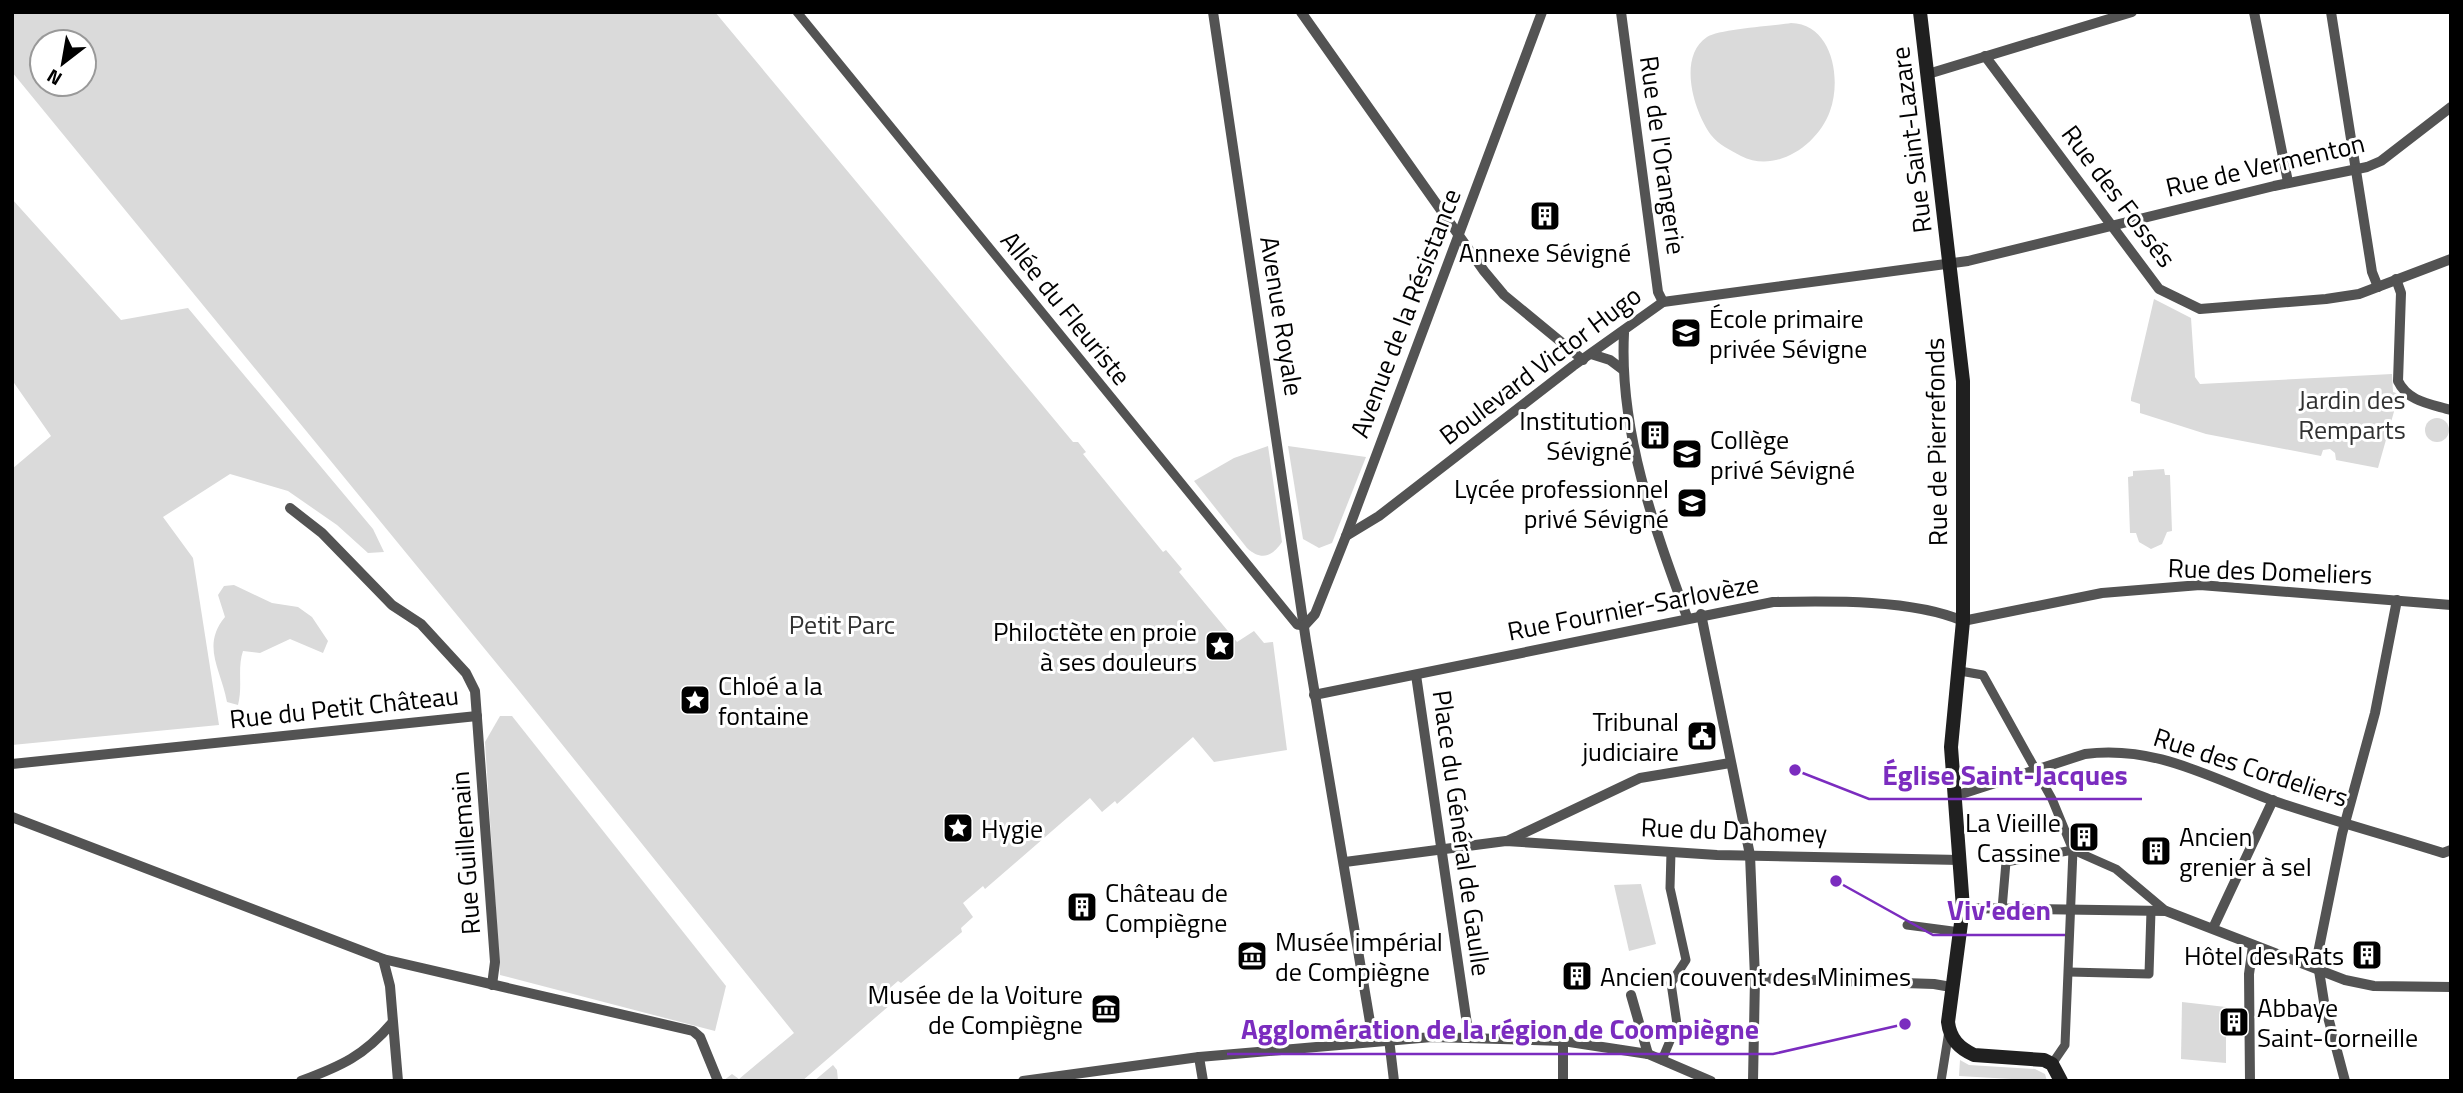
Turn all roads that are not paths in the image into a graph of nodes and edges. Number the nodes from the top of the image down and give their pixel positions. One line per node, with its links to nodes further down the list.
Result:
1 (797, 12): 33 (street, Allée du Fleuriste)
2 (1213, 12): 33 (street, Avenue Royale)
3 (1301, 12): 16 (street)
4 (1542, 12): 16 (street, Avenue de la Résistance)
5 (1622, 12): 21 (street, Rue de l'Orangerie)
6 (1920, 12): 11 (main road, Rue Saint-Lazare)
7 (2132, 12): 10 (street)
8 (2255, 12): 14 (street)
9 (2331, 12): 13 (street)
10 (1985, 55): 11 (street); 15 (street, Rue des Fossés)
11 (1928, 74): 18 (main road, Rue Saint-Lazare)
12 (2451, 107): 13 (street, Rue de Vermenton)
13 (2355, 168): 14 (street, Rue de Vermenton); 20 (street)
14 (2287, 182): 15 (street, Rue de Vermenton)
15 (2114, 225): 18 (street, Rue de Vermenton); 20 (street, Rue des Fossés)
16 (1460, 234): 23 (street); 27 (street, Avenue de la Résistance)
17 (2451, 259): 19 (street, Rue des Fossés)
18 (1951, 263): 21 (street, Boulevard Victor Hugo); 32 (main road, Rue de Pierrefonds)
19 (2396, 279): 20 (street, Rue des Fossés); 25 (street)
20 (2378, 287)
21 (1663, 302): 22 (street, Boulevard Victor Hugo)
22 (1624, 333): 23 (street, Boulevard Victor Hugo); 24 (street)
23 (1587, 357): 24 (street); 27 (street, Boulevard Victor Hugo)
24 (1622, 369): 31 (street)
25 (2451, 410)
26 (290, 508): 37 (street, Rue du Petit Château)
27 (1346, 536): 33 (street, Avenue de la Résistance)
28 (2398, 600): 29 (street, Rue des Domeliers); 32 (street, Rue des Domeliers); 44 (street)
29 (2451, 605)
30 (1701, 614): 31 (street, Rue Fournier-Sarlovèze); 32 (street, Rue Fournier-Sarlovèze); 38 (street)
31 (1687, 617): 35 (street, Rue Fournier-Sarlovèze)
32 (1963, 621): 34 (main road, Rue de Pierrefonds)
33 (1304, 626): 36 (street)
34 (1960, 671): 40 (street); 41 (main road, Rue de Pierrefonds)
35 (1416, 676): 36 (street, Rue Fournier-Sarlovèze); 46 (street, Place du Général de Gaulle)
36 (1314, 695): 52 (street)
37 (477, 716): 39 (street, Rue du Petit Château); 66 (street, Rue Guillemain)
38 (1730, 763): 45 (street); 50 (street)
39 (12, 764)
40 (2036, 771): 41 (street, Rue des Cordeliers); 42 (street, Rue des Cordeliers); 47 (street)
41 (1955, 796): 51 (main road, Rue de Pierrefonds)
42 (2273, 800): 44 (street, Rue des Cordeliers); 59 (street)
43 (12, 817): 62 (street)
44 (2347, 822): 48 (street, Rue des Cordeliers); 63 (street)
45 (1506, 841): 46 (street); 49 (street, Rue du Dahomey)
46 (1442, 850): 52 (street); 72 (street, Place du Général de Gaulle)
47 (2073, 850): 54 (street); 55 (street); 57 (street)
48 (2451, 850)
49 (1671, 852): 50 (street, Rue du Dahomey); 78 (street)
50 (1750, 855): 51 (street, Rue du Dahomey); 65 (street)
51 (1960, 860): 53 (main road, Rue de Pierrefonds)
52 (1345, 862): 74 (street)
53 (1963, 908): 54 (street); 60 (main road, Rue de Pierrefonds)
54 (2003, 909): 55 (street)
55 (2071, 911): 56 (street); 64 (street)
56 (2151, 911): 57 (street); 64 (street)
57 (2166, 911): 59 (street)
58 (1907, 925): 60 (street)
59 (2213, 928): 61 (street)
60 (1961, 932): 68 (main road, Rue de Pierrefonds)
61 (2253, 946): 63 (street); 92 (street)
62 (383, 959): 66 (street); 70 (street)
63 (2317, 968): 67 (street); 93 (street)
64 (2069, 972): 79 (street)
65 (1755, 978): 68 (street); 89 (street)
66 (492, 985): 83 (street)
67 (2451, 987)
68 (1951, 988): 71 (main road, Rue de Pierrefonds)
69 (1631, 995): 76 (street)
70 (392, 1023): 81 (street); 82 (street)
71 (1949, 1031): 79 (main road); 90 (street)
72 (1469, 1038): 73 (street); 75 (street)
73 (1389, 1039): 74 (street); 86 (street)
74 (1373, 1040): 77 (street)
75 (1563, 1041): 76 (street); 87 (street)
76 (1648, 1054): 78 (street)
77 (1199, 1057): 80 (street); 85 (street)
78 (1662, 1059): 88 (street)
79 (2052, 1064): 91 (main road)
80 (1038, 1080): 84 (street)
81 (301, 1081)
82 (398, 1081)
83 (718, 1081)
84 (1023, 1081)
85 (1203, 1081)
86 (1394, 1081)
87 (1563, 1081)
88 (1711, 1081)
89 (1753, 1081)
90 (1941, 1081)
91 (2061, 1081)
92 (2250, 1081)
93 (2345, 1081)

